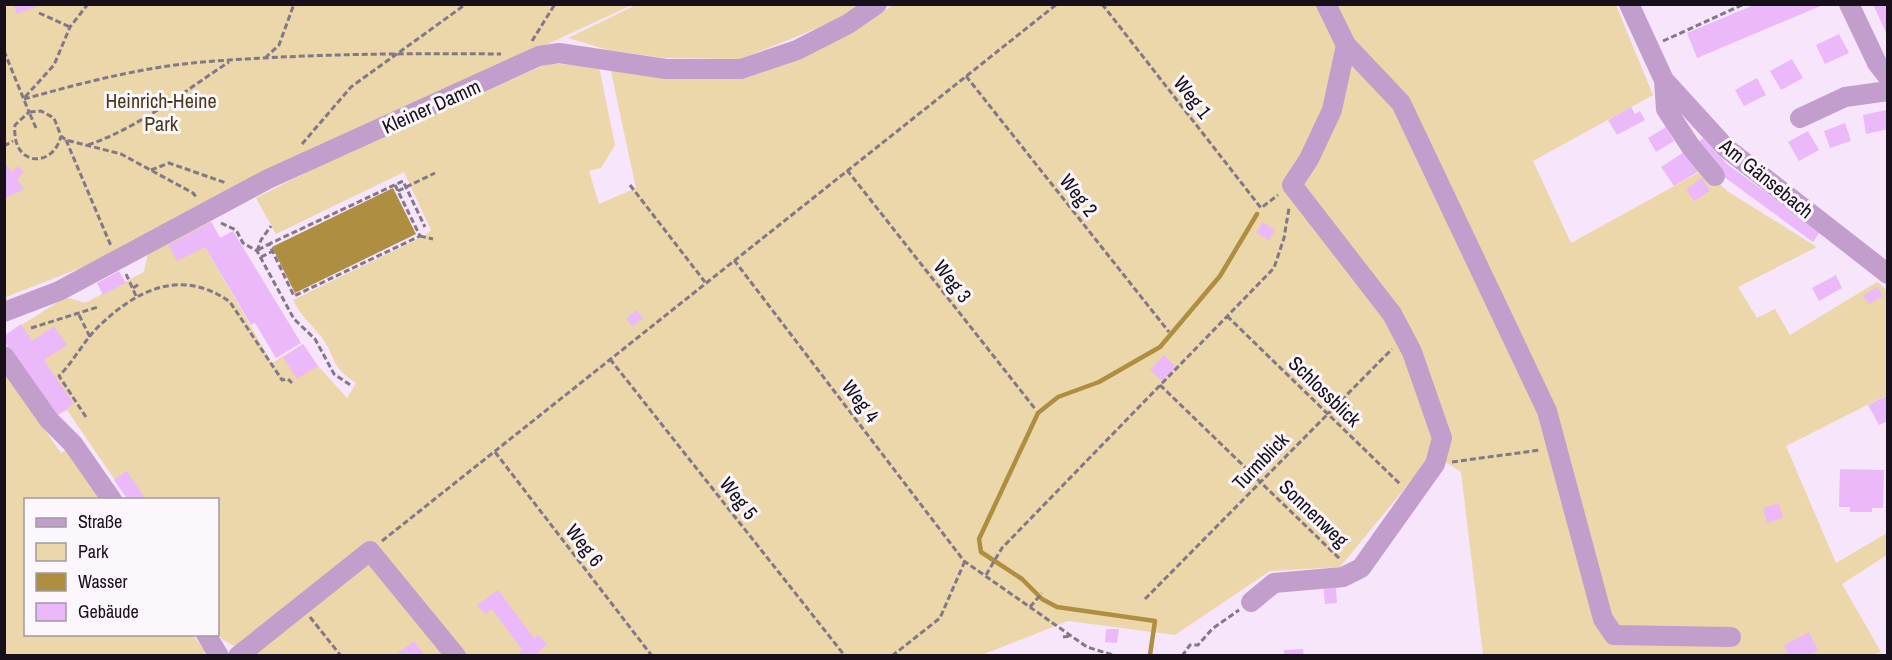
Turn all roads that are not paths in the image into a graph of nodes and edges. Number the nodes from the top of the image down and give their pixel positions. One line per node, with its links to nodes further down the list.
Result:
1 (878, 4): 12 (street, Kleiner Damm)
2 (1326, 4): 5 (street)
3 (1629, 4): 7 (street, Am Gänsebach)
4 (1849, 4): 6 (street)
5 (1346, 45): 15 (street); 17 (street)
6 (1887, 77)
7 (1664, 80): 10 (street); 11 (street, Am Gänsebach)
8 (1887, 91): 9 (street)
9 (1800, 118)
10 (1715, 176)
11 (1887, 274)
12 (4, 312)
13 (4, 356): 14 (street)
14 (111, 498)
15 (1251, 602)
16 (207, 636): 18 (street)
17 (1731, 637)
18 (219, 656)
19 (238, 656): 20 (street)
20 (456, 656)

